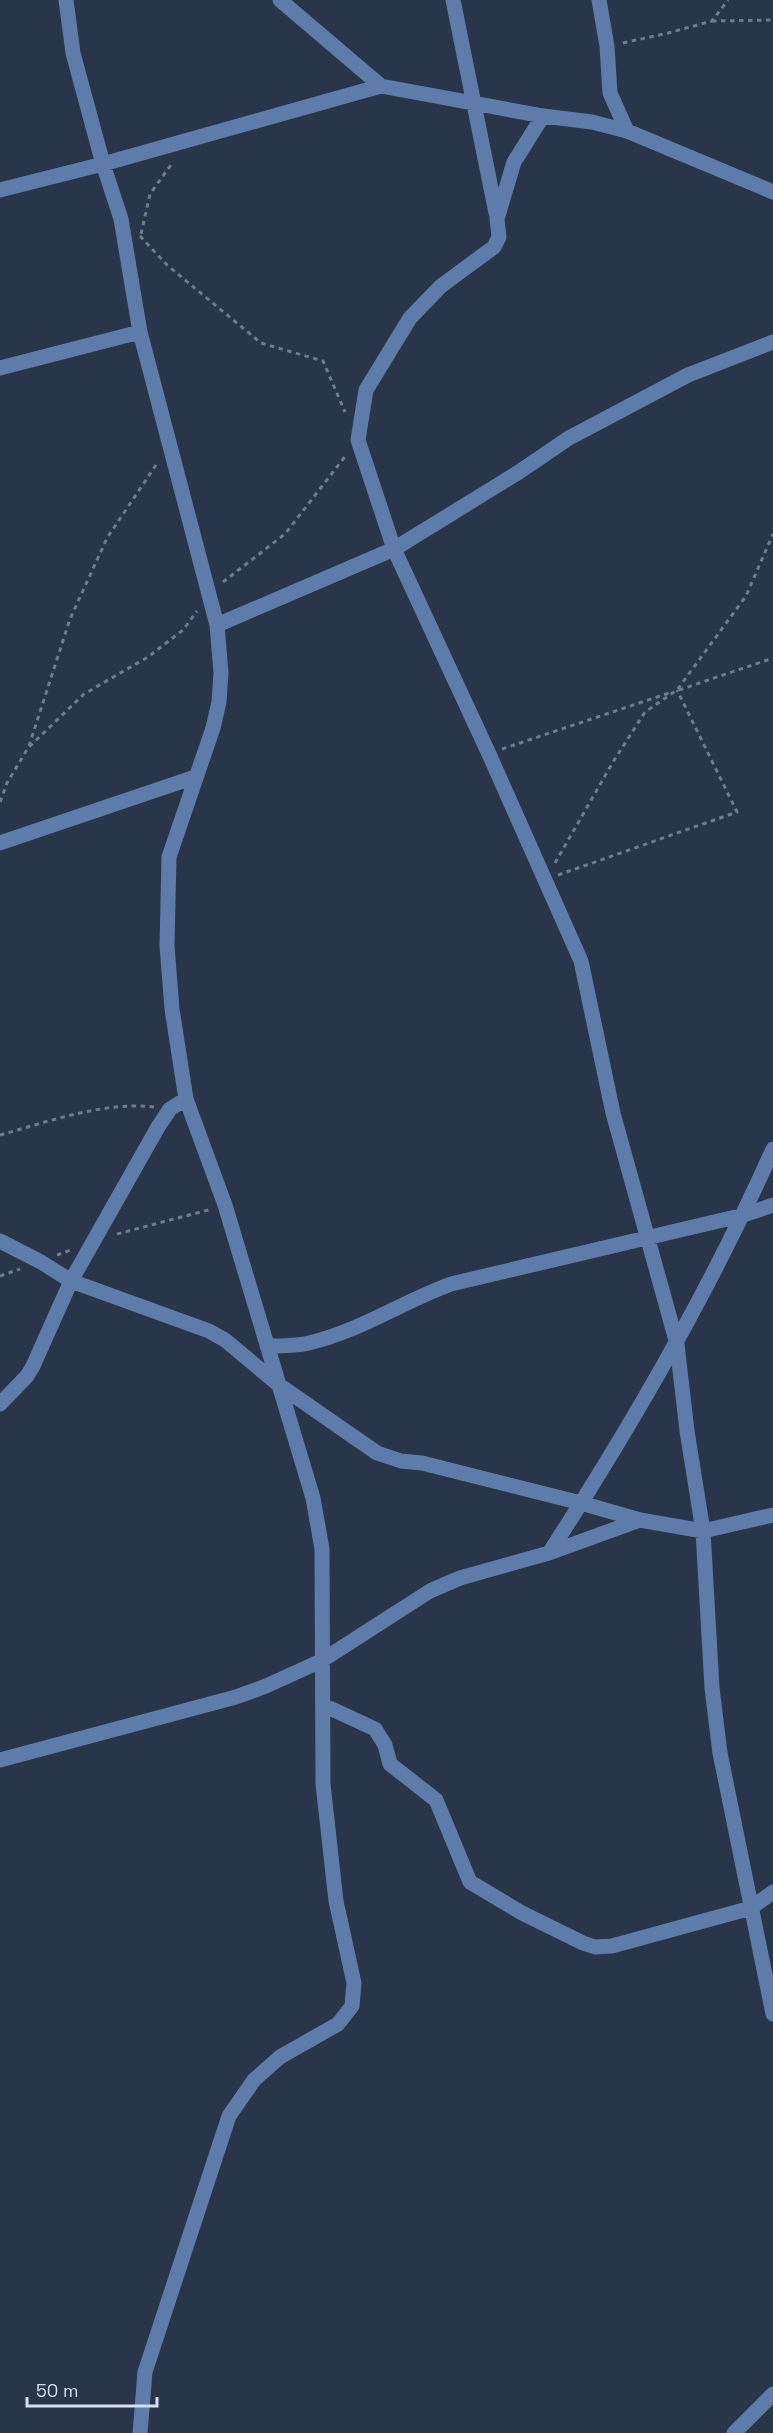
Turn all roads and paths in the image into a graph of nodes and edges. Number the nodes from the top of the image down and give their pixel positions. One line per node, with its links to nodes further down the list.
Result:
1 (66, 0): 14 (street)
2 (280, 0): 9 (street)
3 (453, 0): 10 (street)
4 (599, 0): 8 (street)
5 (728, 0): 7 (path)
6 (773, 20): 7 (path)
7 (712, 21): 8 (path)
8 (608, 46): 12 (street)
9 (381, 86): 10 (street); 13 (street)
10 (475, 104): 11 (street); 18 (street)
11 (543, 116): 12 (street); 18 (street)
12 (627, 131): 16 (street)
13 (187, 141): 14 (street); 19 (path)
14 (103, 164): 15 (street); 17 (street)
15 (0, 190)
16 (773, 192)
17 (121, 219): 19 (path); 20 (street)
18 (497, 219): 26 (street)
19 (140, 236): 22 (path)
20 (140, 332): 23 (street); 24 (street)
21 (773, 342): 26 (street)
22 (323, 361)
23 (0, 368)
24 (169, 446): 27 (street); 30 (path)
25 (773, 534): 29 (path)
26 (394, 549): 27 (street); 31 (street)
27 (217, 625): 32 (street)
28 (773, 658): 29 (path)
29 (677, 690): 31 (path); 34 (path); 34 (path)
30 (28, 748)
31 (489, 754): 34 (street)
32 (195, 777): 33 (street); 35 (street)
33 (0, 843)
34 (545, 880): 41 (street)
35 (186, 1099): 36 (street); 45 (street)
36 (170, 1109): 37 (path); 43 (street)
37 (0, 1135)
38 (773, 1149): 40 (street)
39 (773, 1205): 40 (street)
40 (744, 1215): 41 (street); 44 (street)
41 (646, 1236): 44 (street); 45 (street)
42 (0, 1241): 43 (street)
43 (71, 1281): 46 (street); 47 (street)
44 (677, 1344): 48 (street); 51 (street)
45 (267, 1346): 46 (street)
46 (279, 1385): 48 (street); 53 (street)
47 (0, 1404)
48 (581, 1503): 50 (street); 52 (street)
49 (773, 1515): 51 (street)
50 (640, 1520): 51 (street); 52 (street)
51 (703, 1531): 57 (street)
52 (549, 1553): 53 (street)
53 (321, 1661): 54 (street); 55 (street)
54 (323, 1705): 57 (street); 60 (street)
55 (0, 1760)
56 (773, 1892): 57 (street)
57 (751, 1908): 58 (street)
58 (773, 2014)
59 (773, 2394): 61 (street)
60 (140, 2433)
61 (734, 2433)

